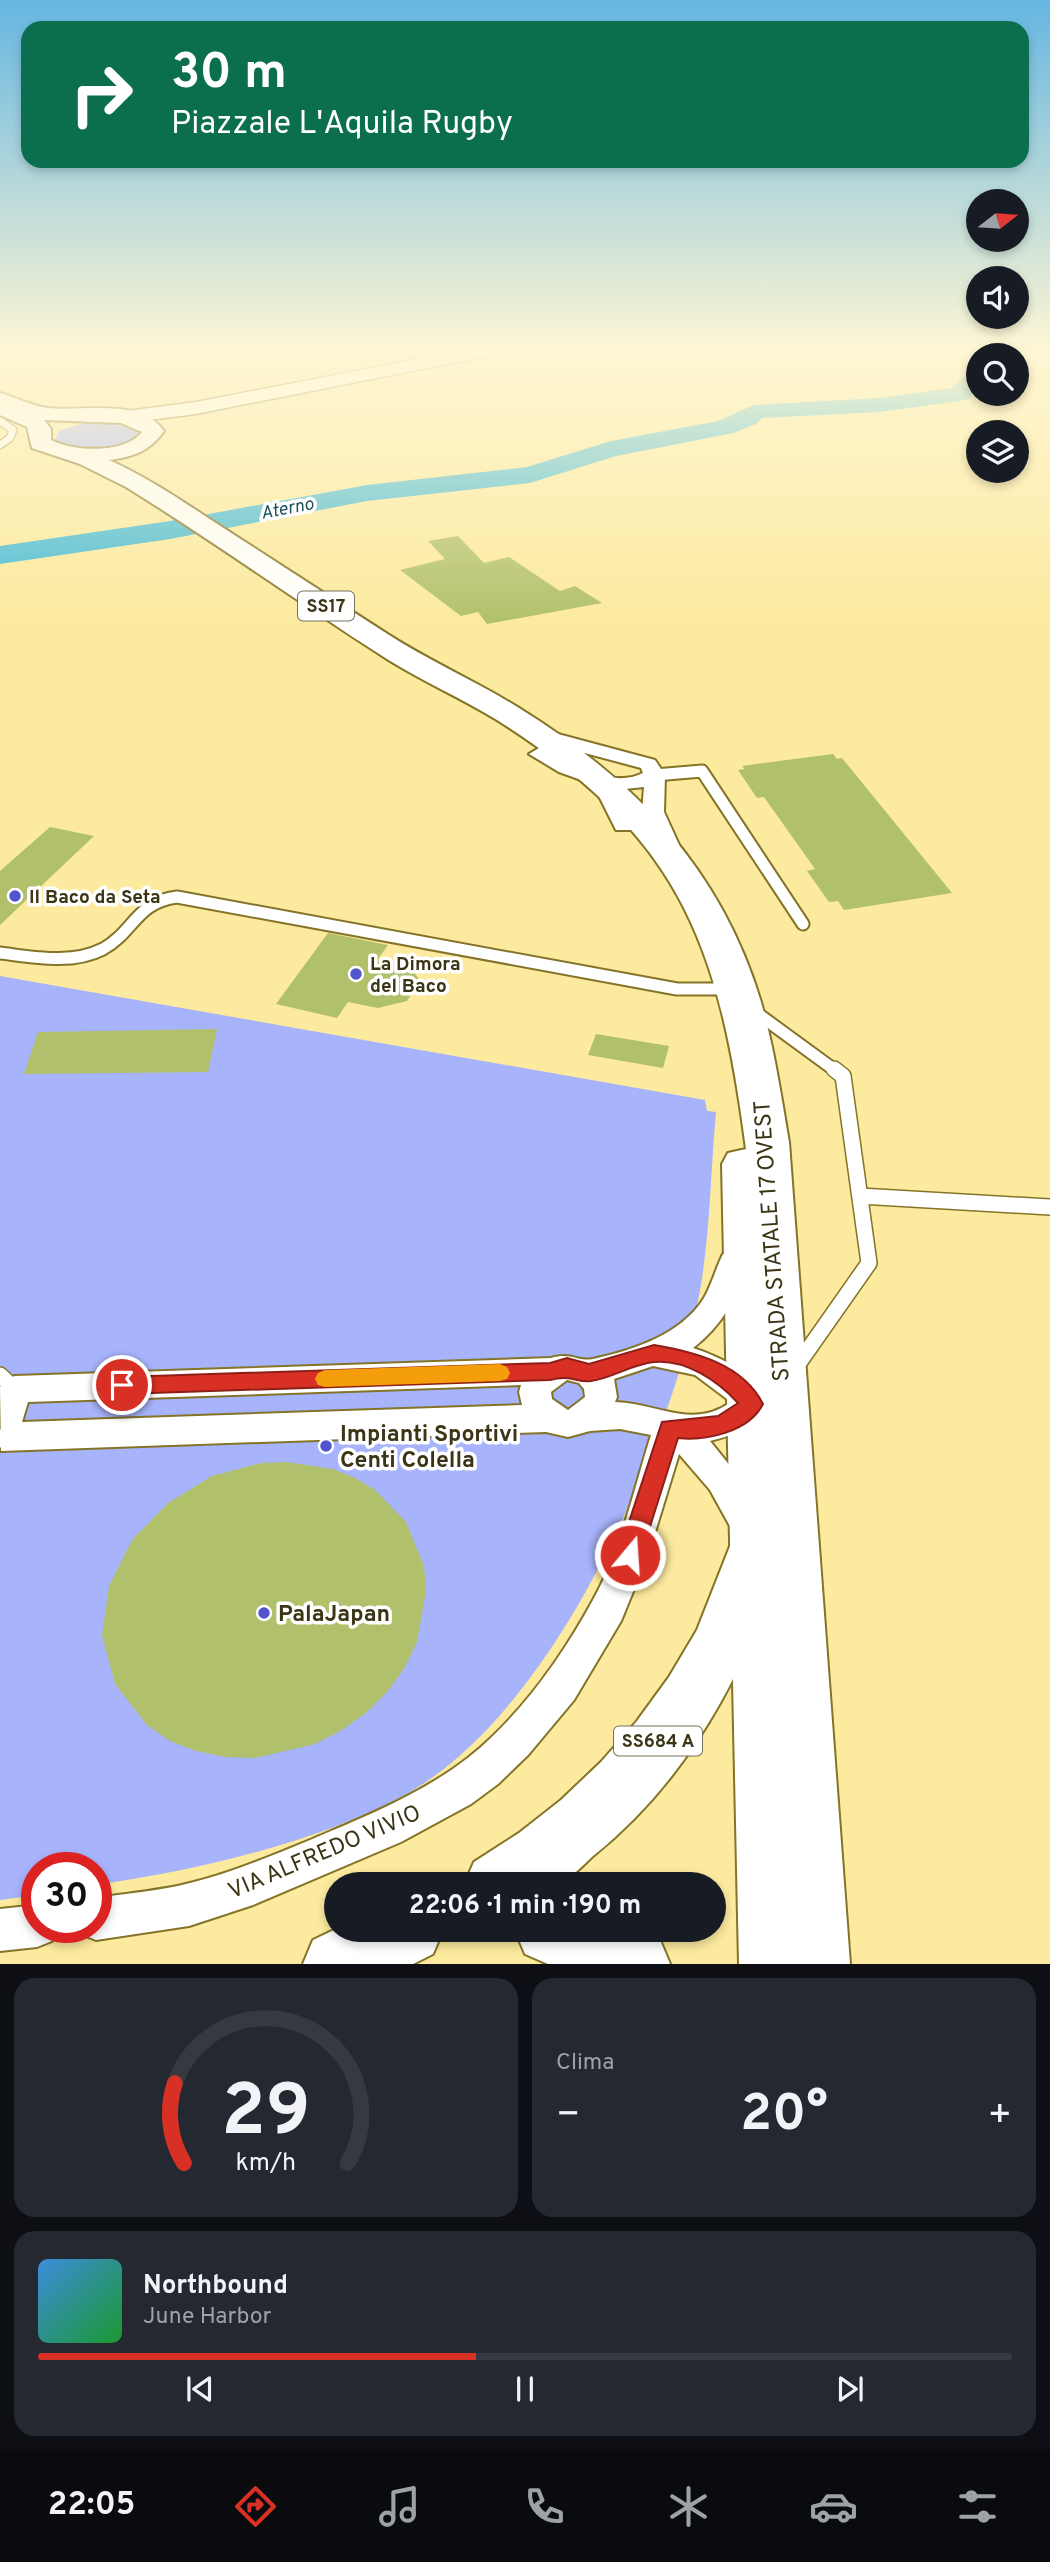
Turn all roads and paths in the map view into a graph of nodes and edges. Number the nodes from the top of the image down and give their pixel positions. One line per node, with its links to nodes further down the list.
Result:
1 (41, 443): 4 (main road, SS17)
2 (134, 443): 4 (main road, SS17)
3 (141, 443): 5 (main road)
4 (72, 454): 5 (main road, STRADA STATALE 17 OVEST / SS17)
5 (128, 479): 6 (main road, STRADA STATALE 17 OVEST / SS17)
6 (540, 745): 7 (main road, STRADA STATALE 17 OVEST); 9 (main road, STRADA STATALE 17 OVEST)
7 (618, 770): 8 (street); 8 (street); 9 (street); 10 (main road, STRADA STATALE 17 OVEST)
8 (655, 775): 10 (street); 11 (lane)
9 (624, 825): 13 (main road, STRADA STATALE 17 OVEST)
10 (680, 865): 13 (main road, STRADA STATALE 17 OVEST)
11 (803, 924)
12 (0, 953): 13 (lane)
13 (734, 994): 14 (lane); 16 (main road, STRADA STATALE 17 OVEST); 21 (main road, STRADA STATALE 17 OVEST)
14 (860, 1196): 15 (lane); 21 (lane)
15 (1050, 1207)
16 (746, 1213): 17 (street); 21 (main road, STRADA STATALE 17 OVEST)
17 (654, 1354): 19 (street); 21 (street)
18 (550, 1371): 19 (street); 20 (street); 23 (street)
19 (589, 1373): 22 (street)
20 (7, 1382): 25 (street)
21 (771, 1385): 24 (street); 26 (main road, STRADA STATALE 17 OVEST); 36 (main road, STRADA STATALE 17 OVEST)
22 (590, 1417): 23 (street); 24 (street)
23 (551, 1418): 25 (street)
24 (670, 1428): 26 (street); 28 (street, VIA ALFREDO VIVIO)
25 (0, 1439)
26 (756, 1549): 27 (main road, SS684 A); 35 (main road, STRADA STATALE 17 OVEST)
27 (518, 1872)
28 (112, 1917)
29 (21, 1928): 30 (street)
30 (0, 1930)
31 (384, 1942): 33 (main road)
32 (580, 1942): 34 (main road)
33 (337, 1964)
34 (636, 1964)
35 (773, 1964)
36 (816, 1964)

